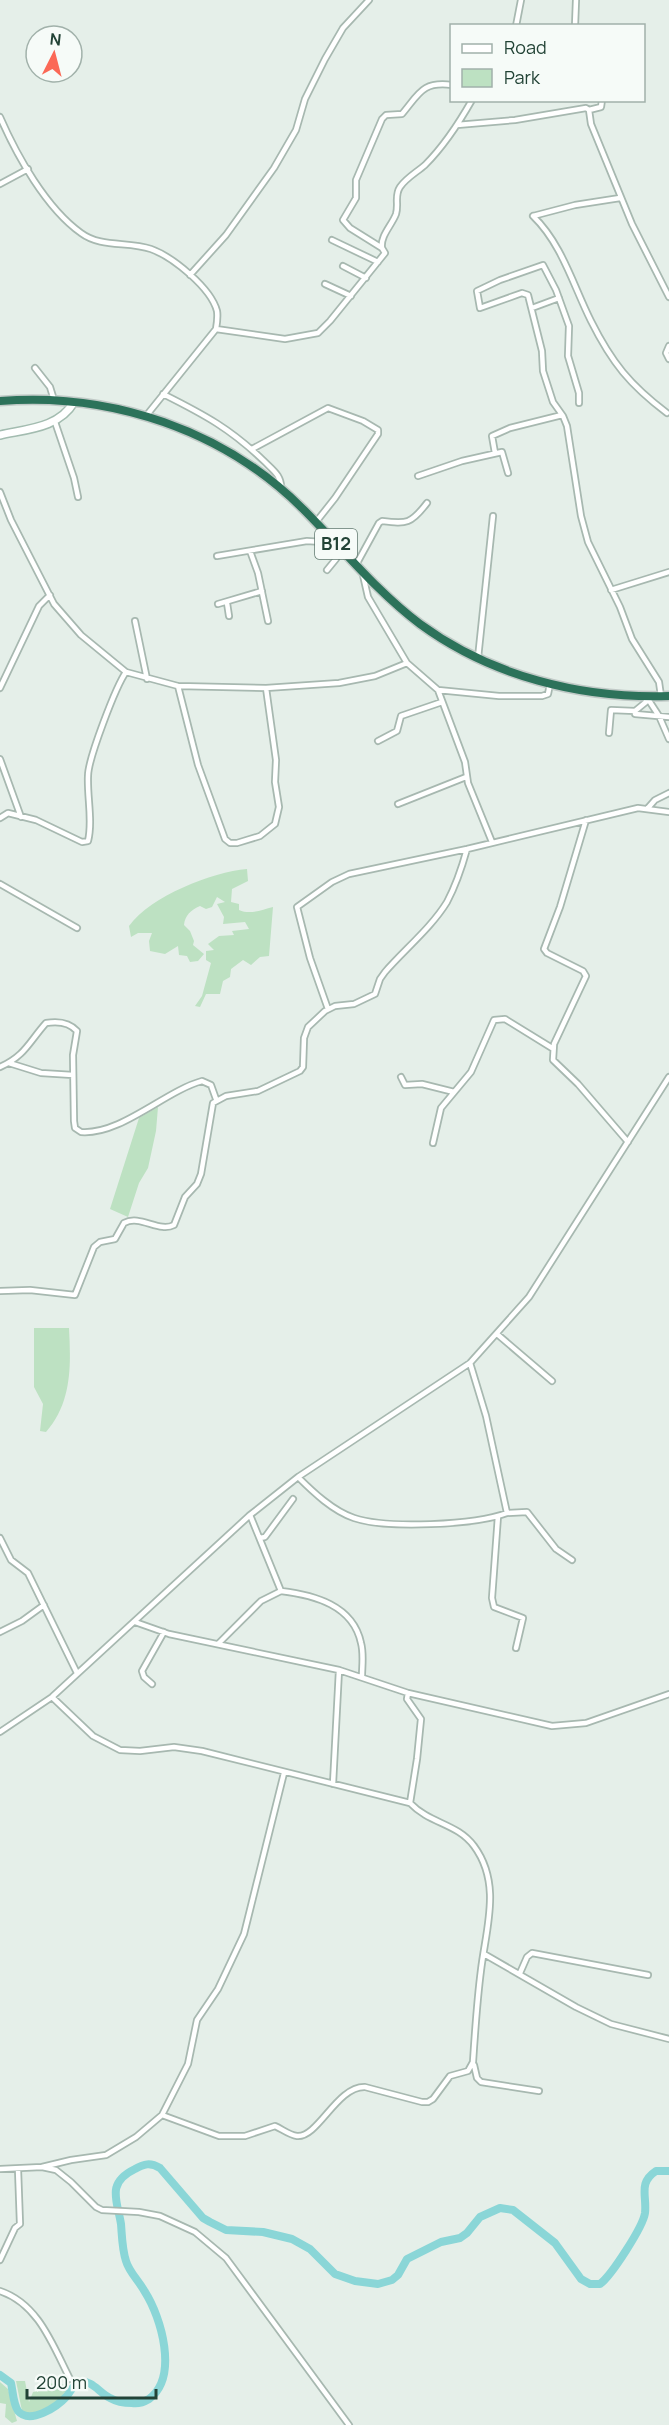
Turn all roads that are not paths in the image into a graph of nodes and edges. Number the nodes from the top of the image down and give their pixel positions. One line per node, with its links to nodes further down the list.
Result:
1 (369, 0): 19 (street)
2 (521, 0): 4 (street)
3 (576, 0): 5 (street)
4 (516, 24)
5 (575, 24)
6 (450, 86): 16 (street)
7 (471, 102): 11 (street)
8 (602, 102): 9 (street)
9 (589, 110): 11 (street); 14 (street)
10 (0, 118): 12 (street)
11 (457, 125): 16 (street)
12 (28, 169): 13 (street); 19 (street)
13 (0, 184)
14 (620, 198): 22 (street); 35 (street)
15 (332, 240): 17 (street)
16 (382, 248): 17 (street)
17 (378, 262): 20 (street)
18 (343, 266): 20 (street)
19 (190, 274): 26 (street)
20 (366, 278): 23 (street)
21 (325, 284): 23 (street)
22 (668, 293)
23 (351, 296): 26 (street)
24 (560, 298): 25 (street); 25 (street); 34 (street)
25 (532, 308): 36 (street)
26 (216, 329): 30 (street)
27 (669, 346): 28 (street)
28 (669, 359)
29 (35, 368): 31 (street)
30 (163, 394): 37 (street); 40 (street)
31 (54, 400): 32 (highway, B12); 33 (highway, B12)
32 (0, 401)
33 (74, 402): 37 (highway, B12); 38 (street)
34 (579, 403)
35 (668, 411)
36 (562, 415): 41 (street); 58 (street)
37 (146, 416): 44 (highway, B12)
38 (55, 422): 39 (street); 46 (street)
39 (0, 435)
40 (252, 449): 44 (street); 49 (street)
41 (495, 453): 42 (street); 43 (street)
42 (507, 473)
43 (418, 476)
44 (281, 489): 49 (highway, B12)
45 (0, 492): 60 (street)
46 (78, 497)
47 (427, 503): 54 (street)
48 (493, 516): 66 (street)
49 (316, 522): 50 (highway, B12)
50 (331, 538): 51 (street); 54 (highway, B12)
51 (322, 542): 52 (street); 55 (street)
52 (249, 551): 53 (street); 59 (street)
53 (217, 556)
54 (356, 565): 56 (highway, B12)
55 (327, 570)
56 (363, 572): 66 (highway, B12); 67 (street)
57 (669, 572): 58 (street)
58 (610, 590): 76 (street)
59 (262, 591): 61 (street); 65 (street)
60 (50, 596): 68 (street); 72 (street)
61 (227, 603): 62 (street); 63 (street)
62 (218, 604)
63 (229, 616)
64 (135, 621): 69 (street)
65 (268, 621)
66 (478, 658): 70 (highway, B12)
67 (407, 663): 73 (street); 74 (street)
68 (126, 672): 69 (street); 90 (street)
69 (147, 679): 71 (street)
70 (550, 684): 74 (street); 75 (highway, B12)
71 (177, 686): 73 (street); 73 (street)
72 (0, 688)
73 (266, 688)
74 (438, 690): 77 (street)
75 (646, 696): 76 (highway, B12); 78 (street); 79 (street)
76 (665, 696)
77 (442, 702): 83 (street); 85 (street)
78 (635, 711): 79 (street); 81 (street)
79 (659, 716): 80 (street); 82 (street)
80 (669, 717)
81 (609, 733)
82 (669, 739)
83 (378, 741)
84 (0, 759): 90 (street)
85 (466, 777): 87 (street); 93 (street)
86 (669, 794): 88 (street)
87 (398, 804)
88 (647, 808): 89 (street); 92 (street)
89 (669, 812)
90 (21, 817): 91 (street)
91 (0, 818)
92 (586, 820): 93 (street); 98 (street)
93 (492, 842): 94 (street)
94 (467, 849): 97 (street); 97 (street)
95 (0, 884): 96 (street)
96 (77, 928)
97 (328, 1009): 105 (street)
98 (552, 1048): 104 (street); 106 (street)
99 (9, 1063): 100 (street); 101 (street); 101 (street)
100 (0, 1067)
101 (73, 1075): 105 (street)
102 (401, 1077): 104 (street)
103 (669, 1077): 106 (street)
104 (454, 1092): 107 (street)
105 (216, 1100): 108 (street)
106 (628, 1142): 109 (street)
107 (433, 1143)
108 (0, 1291)
109 (497, 1334): 110 (street); 111 (street)
110 (470, 1363): 112 (street); 114 (street)
111 (552, 1382)
112 (298, 1477): 115 (street); 116 (street)
113 (293, 1499): 118 (street)
114 (507, 1513): 116 (street); 119 (street)
115 (250, 1515): 118 (street); 122 (street)
116 (498, 1516): 126 (street)
117 (0, 1538): 121 (street)
118 (260, 1538): 120 (street)
119 (572, 1560)
120 (281, 1591): 125 (street); 129 (street)
121 (44, 1605): 123 (street); 128 (street)
122 (135, 1622): 124 (street); 128 (street)
123 (0, 1632)
124 (165, 1632): 125 (street); 130 (street)
125 (218, 1644): 127 (street)
126 (516, 1647)
127 (339, 1670): 129 (street); 136 (street)
128 (78, 1673): 133 (street)
129 (362, 1676): 131 (street)
130 (152, 1684)
131 (408, 1693): 132 (street); 137 (street)
132 (669, 1694)
133 (52, 1697): 134 (street); 135 (street)
134 (0, 1732)
135 (284, 1773): 136 (street); 144 (street)
136 (333, 1784): 137 (street)
137 (410, 1803): 138 (street)
138 (484, 1954): 139 (street); 142 (street)
139 (520, 1973): 140 (street); 141 (street)
140 (648, 1975)
141 (669, 2039)
142 (473, 2062): 143 (street); 144 (street)
143 (539, 2091)
144 (162, 2115): 145 (street)
145 (42, 2167): 147 (street); 151 (street)
146 (0, 2169): 147 (street)
147 (18, 2169): 148 (street)
148 (0, 2260)
149 (0, 2291): 150 (street)
150 (70, 2379)
151 (349, 2425)

